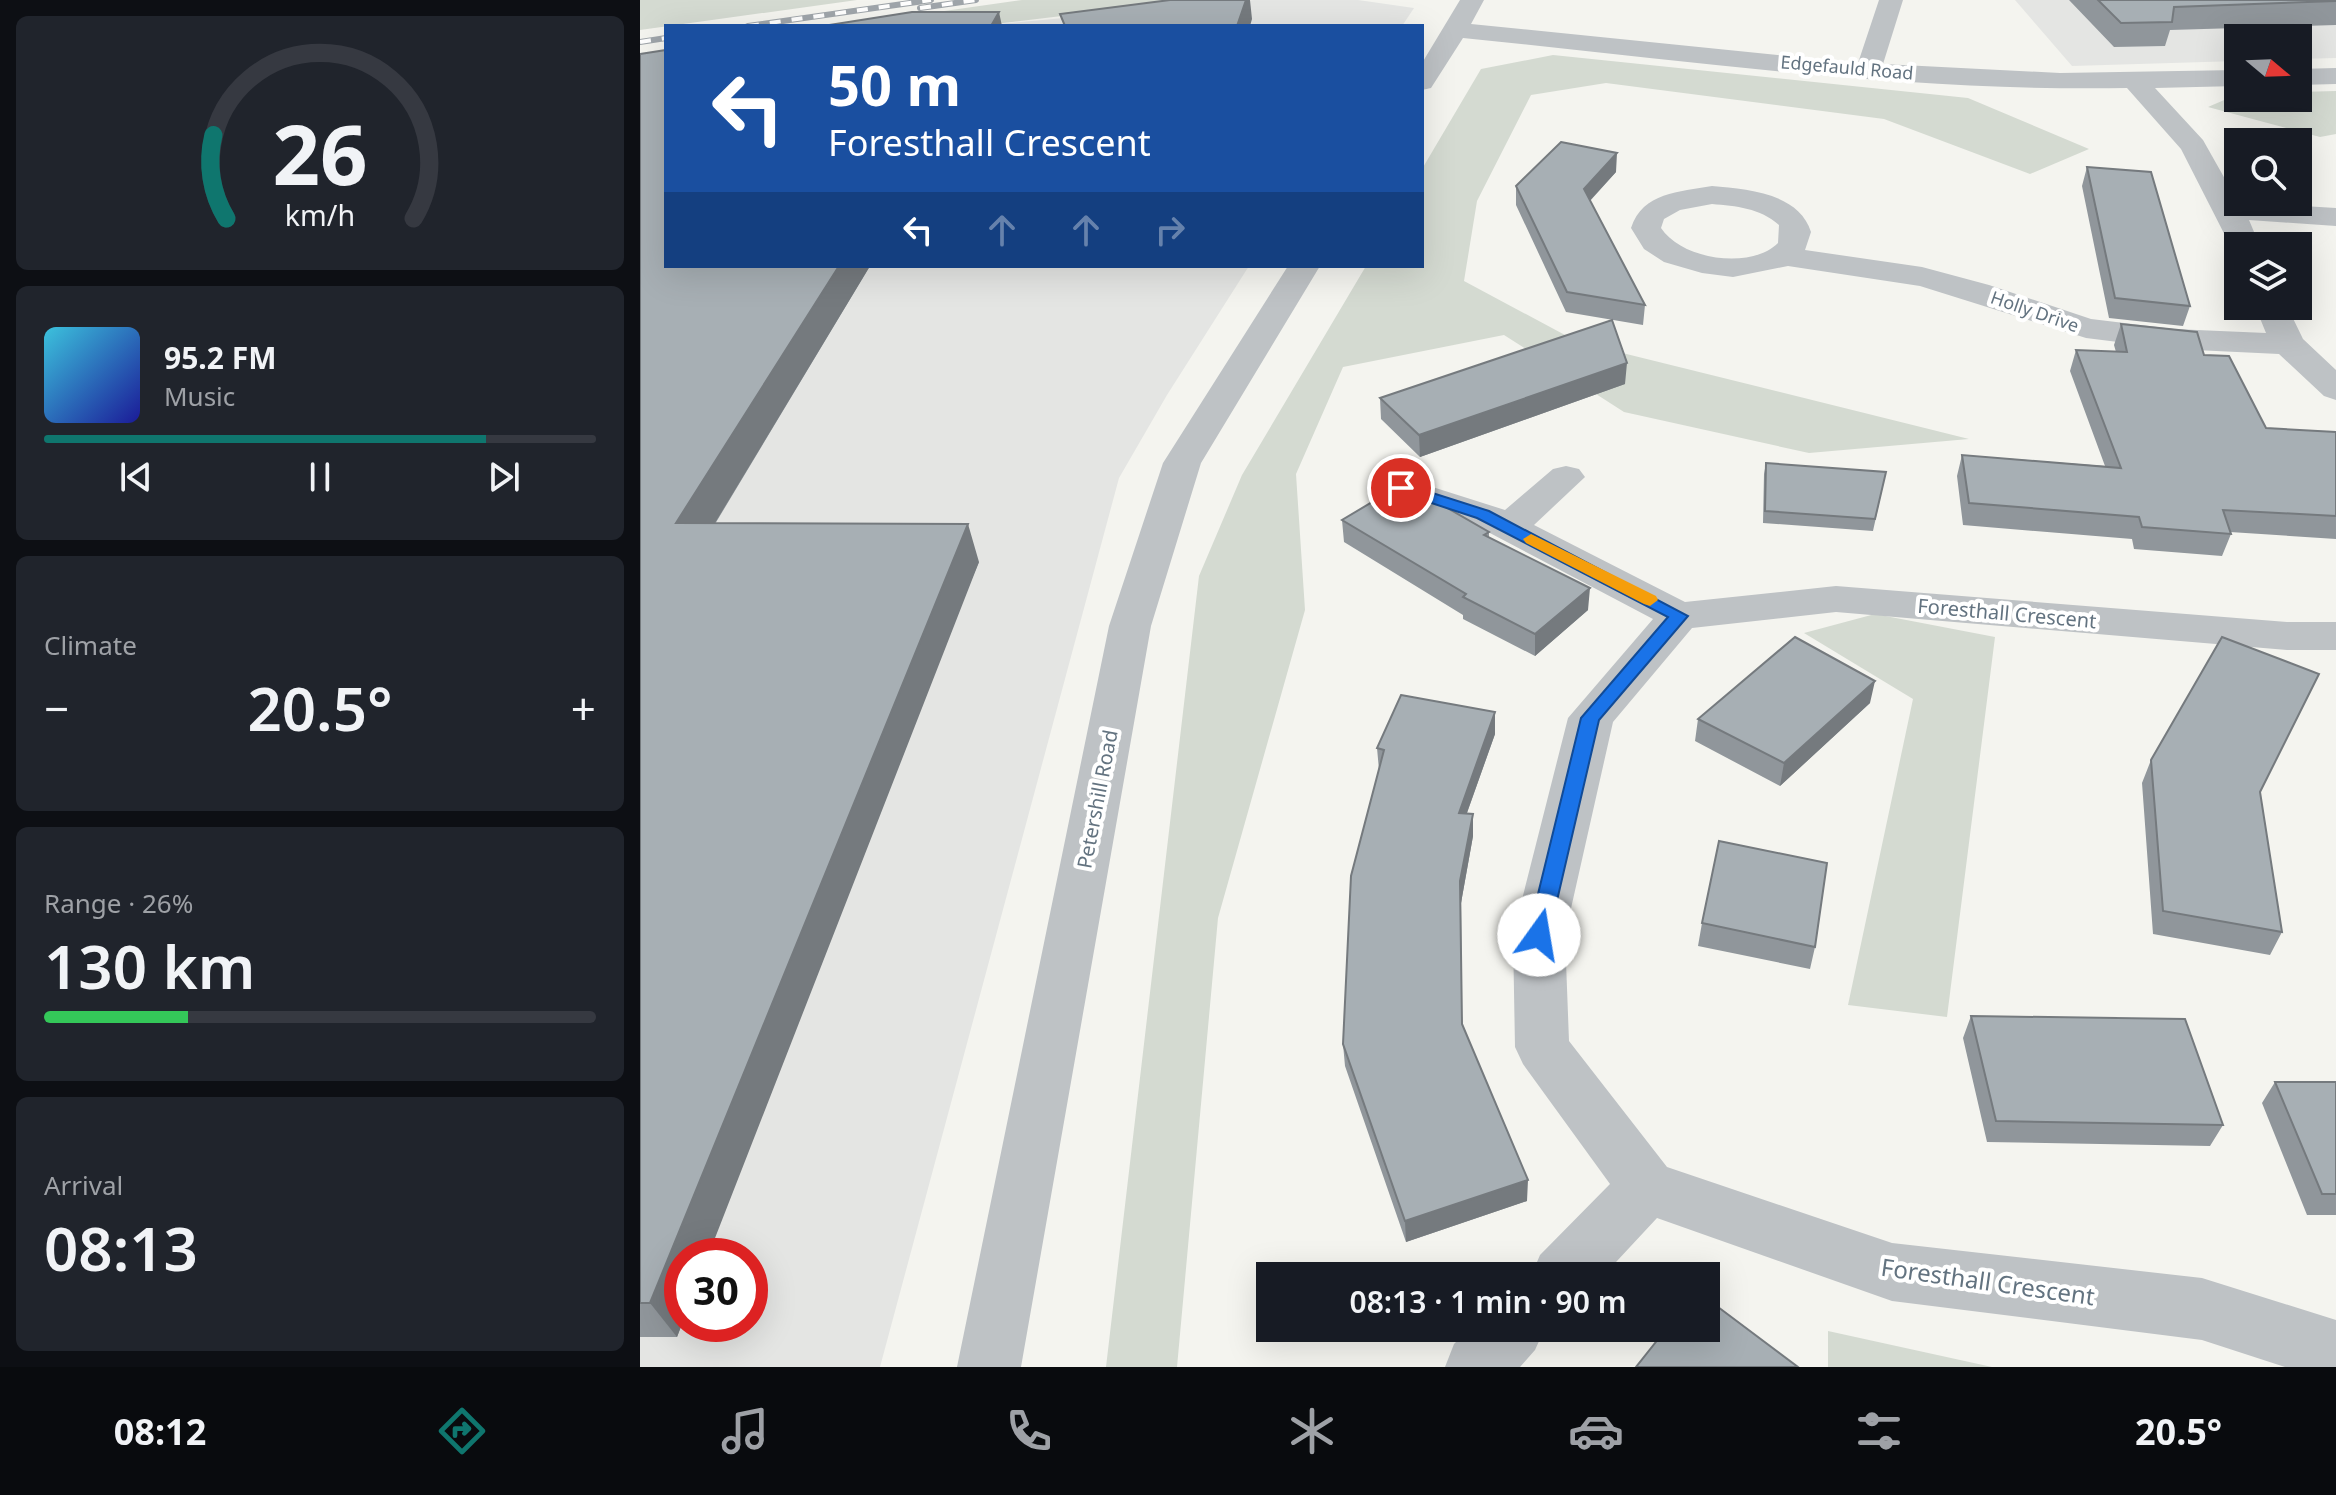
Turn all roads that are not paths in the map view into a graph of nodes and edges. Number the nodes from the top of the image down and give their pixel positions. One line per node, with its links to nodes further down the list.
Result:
1 (1472, 0): 3 (street)
2 (1891, 0): 4 (street)
3 (1456, 30): 4 (street, Edgefauld Road); 8 (street)
4 (1868, 71): 9 (street, Edgefauld Road)
5 (2336, 76): 6 (street)
6 (2312, 77)
7 (2224, 78): 9 (street, Edgefauld Road)
8 (1424, 79)
9 (2135, 81): 10 (street)
10 (2224, 201)
11 (2312, 215): 12 (street)
12 (2336, 217)
13 (1785, 256): 16 (street, Holly Drive)
14 (1303, 268): 27 (street, Petershill Road)
15 (2277, 320): 16 (street)
16 (2288, 344): 17 (street)
17 (2336, 389)
18 (1566, 477): 20 (street)
19 (1401, 488): 20 (street)
20 (1508, 527): 21 (street)
21 (1679, 616): 22 (street, Foresthall Crescent); 23 (street)
22 (2336, 636)
23 (1647, 1187): 24 (street); 26 (street, Foresthall Crescent)
24 (1575, 1262)
25 (1500, 1342): 28 (street)
26 (2336, 1352)
27 (989, 1367)
28 (1477, 1367)

